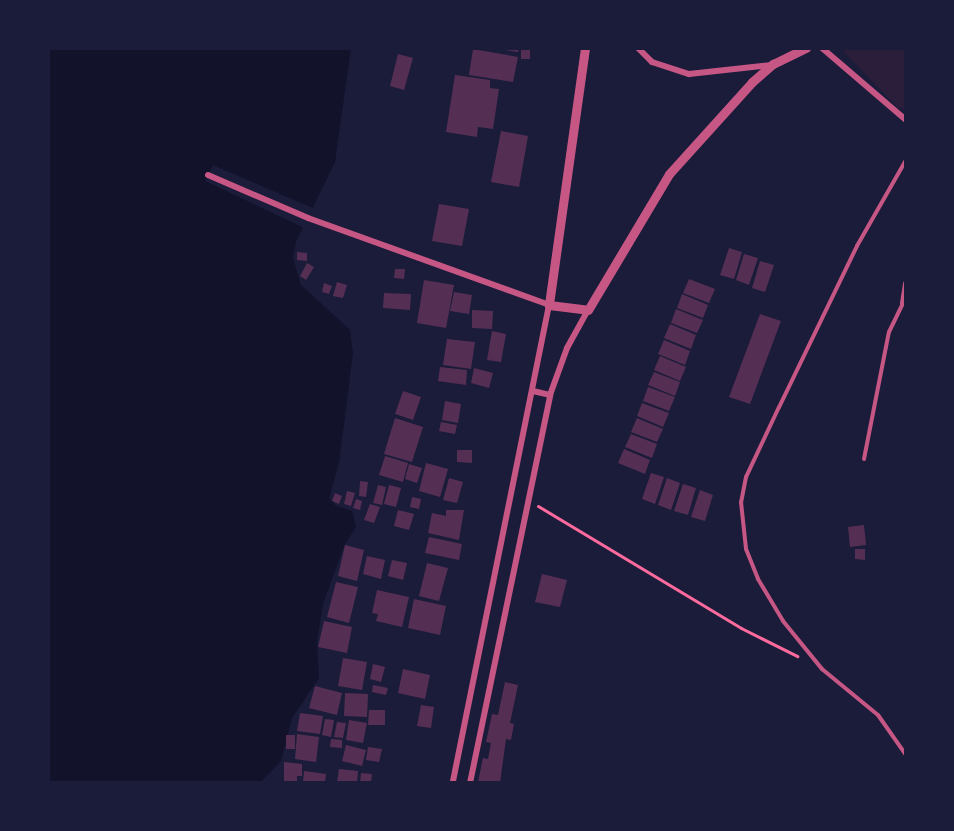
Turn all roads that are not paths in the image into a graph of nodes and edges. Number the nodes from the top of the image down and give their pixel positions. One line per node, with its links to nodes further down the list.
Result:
1 (585, 48): 11 (street)
2 (638, 48): 5 (street)
3 (806, 48): 5 (street)
4 (822, 48): 6 (street)
5 (773, 64): 12 (street)
6 (906, 120)
7 (906, 160): 16 (lane)
8 (208, 175): 11 (street)
9 (906, 283): 10 (street)
10 (903, 303): 15 (lane)
11 (549, 304): 12 (street); 13 (street)
12 (588, 310): 14 (street)
13 (533, 391): 14 (street); 17 (street)
14 (550, 395): 18 (street)
15 (864, 459)
16 (906, 755)
17 (453, 783)
18 (470, 783)

